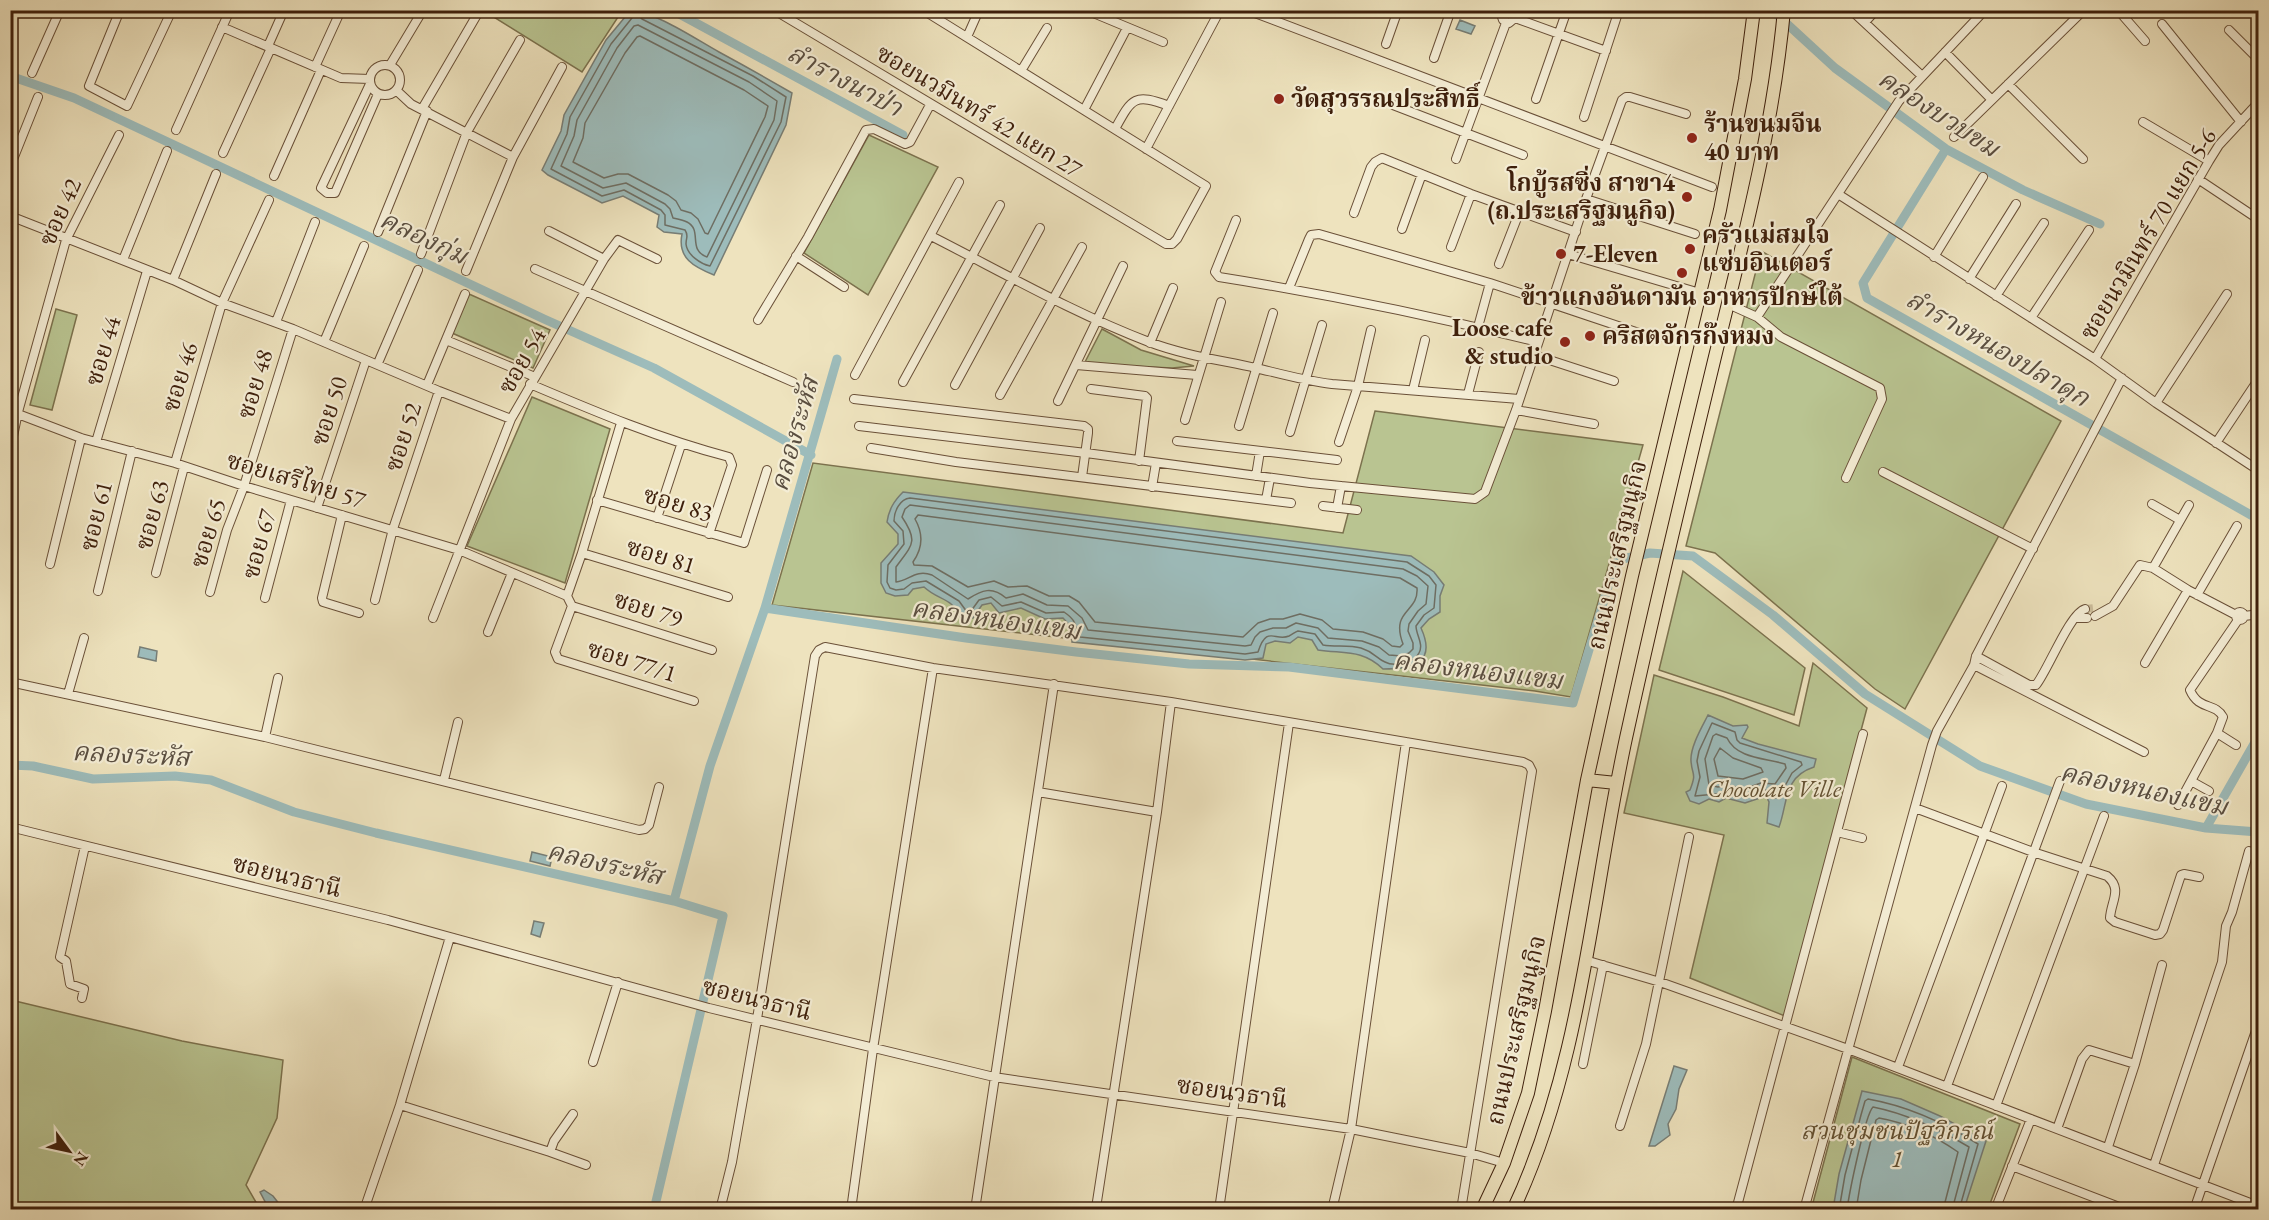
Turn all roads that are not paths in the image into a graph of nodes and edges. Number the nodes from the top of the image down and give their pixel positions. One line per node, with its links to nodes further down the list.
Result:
1 (60, 10): 51 (street)
2 (120, 10): 3 (street)
3 (172, 10)
4 (230, 10): 32 (street)
5 (284, 10): 42 (street)
6 (341, 10): 49 (street)
7 (423, 10): 47 (street)
8 (774, 10): 62 (street, ซอยนวมินทร์ 42 แยก 27)
9 (923, 10): 37 (street)
10 (979, 10): 37 (street)
11 (1086, 10): 34 (street)
12 (1220, 10): 64 (street)
13 (1247, 10): 58 (street)
14 (1398, 10): 41 (street)
15 (1450, 10): 45 (street)
16 (1492, 10): 26 (street)
17 (1567, 10): 36 (street)
18 (1619, 10): 43 (street)
19 (1754, 10): 141 (main road, ถนนประเสริฐมนูกิจ)
20 (1784, 10): 149 (main road, ถนนประเสริฐมนูกิจ)
21 (1851, 10): 29 (street)
22 (1876, 10): 29 (street)
23 (1985, 10): 44 (street)
24 (2084, 10): 54 (street)
25 (2118, 10): 39 (street)
26 (1503, 12): 30 (street)
27 (478, 13): 65 (street)
28 (1514, 14): 30 (street); 36 (street)
29 (1864, 22): 52 (street)
30 (1506, 23): 58 (street)
31 (2162, 24): 70 (street)
32 (222, 27): 42 (street); 72 (street)
33 (1047, 28): 50 (street)
34 (1127, 28): 40 (street); 66 (street)
35 (2229, 30): 46 (street)
36 (1559, 34): 43 (street); 59 (street)
37 (967, 38): 50 (street)
38 (520, 40): 73 (street)
39 (2145, 41)
40 (1163, 42)
41 (1386, 44)
42 (270, 47): 49 (street); 80 (street)
43 (1606, 51): 68 (street)
44 (1945, 52): 52 (street); 60 (street)
45 (1434, 58)
46 (2259, 59)
47 (390, 65): 53 (street); 55 (street)
48 (562, 67): 82 (street)
49 (318, 68): 53 (street); 89 (street)
50 (1021, 71): 66 (street)
51 (32, 73)
52 (1922, 76): 95 (street)
53 (370, 81): 56 (street); 56 (street)
54 (2008, 84): 60 (street); 84 (street)
55 (396, 90): 56 (street); 65 (street)
56 (378, 94)
57 (38, 97): 86 (street)
58 (1479, 98): 74 (street); 77 (street)
59 (1536, 99)
60 (1992, 100): 76 (street)
61 (2259, 104): 70 (street, ซอยนวมินทร์ 70 แยก 5-6)
62 (930, 105): 78 (street, ซอยนวมินทร์ 42 แยก 27); 121 (street)
63 (1393, 105): 74 (street)
64 (1169, 106): 71 (street); 78 (street)
65 (424, 110): 73 (street); 111 (street)
66 (1084, 110): 71 (street)
67 (1686, 114): 77 (street)
68 (1584, 117)
69 (2143, 122): 85 (street)
70 (2241, 122): 85 (street, ซอยนวมินทร์ 70 แยก 5-6)
71 (1115, 129): 78 (street)
72 (176, 130)
73 (467, 132): 82 (street); 119 (street)
74 (1466, 133): 81 (street); 83 (street)
75 (119, 135): 115 (street, ซอย 42)
76 (1954, 137)
77 (1605, 147): 93 (street); 97 (street)
78 (1146, 149)
79 (167, 151): 125 (street)
80 (223, 153)
81 (1523, 155)
82 (513, 157): 132 (street)
83 (1456, 159)
84 (2084, 159)
85 (2209, 161): 91 (street, ซอยนวมินทร์ 70 แยก 5-6)
86 (10, 167)
87 (216, 174): 135 (street)
88 (1422, 174): 94 (street); 100 (street); 108 (street)
89 (274, 176)
90 (1983, 177): 123 (street)
91 (2198, 179): 103 (street); 169 (street, ซอยนวมินทร์ 70 แยก 5-6)
92 (959, 182): 114 (street)
93 (1712, 187)
94 (1471, 194): 101 (street); 118 (street)
95 (1838, 194): 123 (street); 151 (street)
96 (268, 200): 148 (street, ซอย 46)
97 (1586, 200): 112 (street); 113 (street)
98 (2016, 204): 134 (street)
99 (1000, 205): 122 (street)
100 (1354, 213)
101 (1519, 213): 112 (street); 127 (street)
102 (10, 216): 115 (street)
103 (2259, 219)
104 (1236, 220): 139 (street)
105 (315, 222): 155 (street)
106 (2044, 223): 144 (street)
107 (1040, 228): 133 (street)
108 (1402, 229)
109 (2089, 230): 152 (street)
110 (549, 231): 126 (street)
111 (378, 232)
112 (1576, 232): 120 (street)
113 (1695, 234)
114 (931, 236): 122 (street); 174 (street)
115 (66, 240): 125 (street); 196 (street, ซอย 42)
116 (364, 246): 163 (street)
117 (1082, 247): 145 (street)
118 (1451, 247)
119 (421, 254)
120 (1568, 254): 141 (street); 147 (street)
121 (796, 256): 137 (street); 153 (street)
122 (972, 257): 133 (street); 182 (street)
123 (1934, 257): 134 (street)
124 (657, 259): 126 (street, ซอย 54)
125 (123, 260): 131 (street)
126 (604, 260): 140 (street, ซอย 54)
127 (1499, 264)
128 (1123, 266): 154 (street)
129 (535, 269): 140 (street)
130 (418, 270): 171 (street)
131 (147, 271): 135 (street); 206 (street, ซอย 44)
132 (466, 271)
133 (1013, 278): 145 (street); 184 (street)
134 (1969, 279): 144 (street)
135 (173, 280): 148 (street)
136 (1490, 283): 139 (street); 147 (street); 157 (street)
137 (844, 287)
138 (1173, 288): 165 (street)
139 (1289, 288): 157 (street)
140 (586, 292): 179 (street, ซอย 54); 181 (street)
141 (1700, 293): 290 (main road, ถนนประเสริฐมนูกิจ)
142 (465, 294): 161 (street)
143 (2227, 294): 194 (street)
144 (1995, 296): 152 (street)
145 (1053, 299): 154 (street); 190 (street)
146 (1221, 302): 168 (street)
147 (1551, 302): 160 (street); 164 (street)
148 (222, 303): 155 (street); 217 (street, ซอย 46)
149 (1728, 304): 151 (street); 292 (main road, ถนนประเสริฐมนูกิจ)
150 (1273, 312): 173 (street)
151 (1757, 317): 226 (street)
152 (2031, 318): 169 (street)
153 (758, 320)
154 (1098, 320): 165 (street); 172 (street)
155 (276, 322): 158 (street)
156 (1322, 325): 177 (street)
157 (1478, 327): 164 (street)
158 (293, 329): 163 (street); 227 (street, ซอย 48)
159 (1371, 330): 185 (street)
160 (1657, 339)
161 (446, 340): 179 (street); 183 (street)
162 (1425, 340): 187 (street)
163 (324, 342): 170 (street)
164 (1538, 342): 167 (street)
165 (1150, 343): 168 (street)
166 (1479, 352): 189 (street)
167 (1534, 355): 180 (street); 192 (street)
168 (1203, 358): 173 (street); 175 (street)
169 (2095, 358): 176 (street)
170 (366, 360): 171 (street); 237 (street, ซอย 50)
171 (378, 363): 183 (street)
172 (1076, 365): 175 (street); 193 (street)
173 (1256, 368): 177 (street); 202 (street)
174 (855, 375)
175 (1197, 375): 198 (street)
176 (2122, 378): 194 (street); 246 (street)
177 (1304, 380): 185 (street); 203 (street)
178 (2259, 380): 208 (street)
179 (532, 381): 197 (street, ซอย 54); 199 (street)
180 (1614, 381)
181 (793, 382)
182 (903, 382)
183 (427, 385): 188 (street)
184 (955, 385)
185 (1358, 386): 187 (street); 207 (street)
186 (1091, 389): 216 (street)
187 (1413, 390): 189 (street)
188 (439, 391): 197 (street); 244 (street, ซอย 52)
189 (1468, 394): 192 (street)
190 (1000, 396)
191 (854, 399): 214 (street)
192 (1519, 399): 195 (street)
193 (1058, 401)
194 (2156, 403): 208 (street)
195 (1516, 410): 200 (street); 228 (street)
196 (14, 411): 204 (street, ซอยเสรีไทย 57); 211 (street, ซอย 42)
197 (512, 419): 247 (street, ซอย 54)
198 (1185, 420)
199 (621, 423): 209 (street); 231 (street)
200 (1594, 424)
201 (859, 426): 214 (street)
202 (1239, 426)
203 (1290, 432)
204 (81, 438): 206 (street, ซอยเสรีไทย 57); 249 (street)
205 (1176, 441): 213 (street)
206 (96, 442): 212 (street, ซอยเสรีไทย 57)
207 (1340, 442)
208 (2216, 443): 221 (street)
209 (681, 445): 241 (street); 245 (street)
210 (871, 448): 224 (street)
211 (10, 451)
212 (132, 451): 217 (street, ซอยเสรีไทย 57); 254 (street, ซอย 61)
213 (1260, 451): 215 (street); 223 (street)
214 (1086, 453): 216 (street); 224 (street)
215 (1337, 460)
216 (1139, 461): 218 (street)
217 (175, 463): 219 (street, ซอยเสรีไทย 57)
218 (1156, 463): 223 (street); 229 (street)
219 (184, 467): 227 (street, ซอยเสรีไทย 57); 251 (street, ซอย 63)
220 (767, 470): 245 (street, ซอย 83)
221 (2259, 470)
222 (1883, 472): 246 (street)
223 (1256, 476): 225 (street)
224 (1082, 477): 229 (street)
225 (1270, 478): 228 (street); 232 (street)
226 (1846, 478)
227 (244, 486): 230 (street, ซอยเสรีไทย 57); 255 (street, ซอย 65)
228 (1341, 486): 238 (street)
229 (1152, 487): 232 (street)
230 (291, 500): 237 (street, ซอยเสรีไทย 57); 259 (street, ซอย 67)
231 (597, 500): 241 (street, ซอย 83); 248 (street)
232 (1266, 500): 233 (street)
233 (1291, 503)
234 (2152, 504): 242 (street)
235 (2189, 505): 242 (street)
236 (1323, 506): 238 (street)
237 (317, 508): 240 (street, ซอยเสรีไทย 57)
238 (1337, 508): 239 (street)
239 (1357, 510)
240 (342, 515): 244 (street, ซอยเสรีไทย 57); 264 (street)
241 (657, 518): 245 (street, ซอย 83)
242 (2180, 520): 250 (street)
243 (2237, 526): 256 (street)
244 (393, 529): 247 (street, ซอยเสรีไทย 57); 260 (street, ซอย 52)
245 (709, 534)
246 (2032, 549): 271 (street)
247 (459, 550): 252 (street, ซอยเสรีไทย 57); 266 (street, ซอย 54)
248 (582, 553): 257 (street); 258 (street, ซอย 81)
249 (50, 564)
250 (2153, 568): 253 (street); 267 (street)
251 (156, 573)
252 (512, 573): 257 (street, ซอยเสรีไทย 57); 268 (street)
253 (2188, 590): 256 (street); 272 (street)
254 (98, 591)
255 (210, 592)
256 (2197, 595): 265 (street)
257 (567, 596): 261 (street)
258 (728, 597)
259 (265, 598)
260 (375, 600)
261 (572, 606): 270 (street, ซอย 79); 279 (street, ซอย 77/1)
262 (2085, 609): 267 (street)
263 (2259, 610): 265 (street)
264 (359, 613)
265 (2239, 617): 283 (street)
266 (433, 618)
267 (2076, 618): 271 (street)
268 (488, 632)
269 (84, 638): 278 (street)
270 (712, 650)
271 (1976, 656): 273 (street)
272 (2145, 663)
273 (1974, 665): 288 (street); 299 (street)
274 (933, 668): 277 (street); 319 (street); 322 (street)
275 (278, 678): 285 (street)
276 (10, 682): 278 (street)
277 (1054, 684): 280 (street); 297 (street)
278 (68, 694): 285 (street)
279 (694, 701)
280 (1172, 702): 282 (street); 300 (street)
281 (458, 722): 289 (street)
282 (1289, 723): 286 (street); 333 (street)
283 (2217, 733): 287 (street); 291 (street)
284 (1863, 734): 303 (street)
285 (265, 737): 289 (street)
286 (1407, 742): 337 (street); 341 (street)
287 (2236, 745)
288 (2144, 752)
289 (444, 780): 295 (street)
290 (1587, 780): 292 (main road); 342 (main road, ถนนประเสริฐมนูกิจ)
291 (2191, 781): 296 (street); 298 (street)
292 (1616, 783): 313 (main road, ถนนประเสริฐมนูกิจ)
293 (2059, 785): 309 (street)
294 (2002, 786): 304 (street)
295 (659, 787)
296 (2209, 791)
297 (1038, 792): 300 (street); 328 (street)
298 (2178, 805)
299 (1915, 808): 304 (street); 323 (street)
300 (1157, 812): 330 (street)
301 (2104, 816): 310 (street)
302 (10, 827): 307 (street, ซอยนวธานี)
303 (1837, 832): 306 (street); 320 (street)
304 (1986, 833): 309 (street); 327 (street)
305 (1689, 837): 317 (street)
306 (1862, 838)
307 (85, 846): 312 (street, ซอยนวธานี); 318 (street)
308 (2249, 851): 344 (street)
309 (2034, 852): 310 (street); 329 (street)
310 (2084, 869): 311 (street); 332 (street)
311 (2199, 877)
312 (450, 937): 316 (street, ซอยนวธานี); 331 (street)
313 (1585, 960): 314 (street); 358 (main road, ถนนประเสริฐมนูกิจ)
314 (1603, 965): 317 (street); 325 (street)
315 (2162, 965): 326 (street)
316 (618, 982): 319 (street, ซอยนวธานี); 324 (street)
317 (1660, 982): 320 (street); 336 (street)
318 (82, 998)
319 (757, 1019): 322 (street, ซอยนวธานี); 351 (street)
320 (1785, 1026): 323 (street); 359 (street)
321 (2259, 1026): 346 (street)
322 (873, 1049): 328 (street, ซอยนวธานี); 352 (street)
323 (1848, 1049): 327 (street); 360 (street)
324 (593, 1062)
325 (1583, 1064)
326 (2135, 1064): 338 (street); 339 (street)
327 (1898, 1067): 329 (street)
328 (994, 1077): 330 (street, ซอยนวธานี); 353 (street)
329 (1947, 1086): 332 (street)
330 (1112, 1096): 333 (street, ซอยนวธานี); 348 (street)
331 (400, 1105): 340 (street); 350 (street)
332 (1996, 1106): 335 (street)
333 (1234, 1111): 337 (street, ซอยนวธานี); 354 (street)
334 (573, 1114): 340 (street)
335 (2031, 1119): 338 (street); 345 (street)
336 (1620, 1126)
337 (1351, 1129): 341 (street, ซอยนวธานี); 355 (street)
338 (2058, 1129): 339 (street)
339 (2108, 1147): 344 (street)
340 (550, 1152): 343 (street)
341 (1470, 1153): 342 (street, ซอยนวธานี); 356 (street)
342 (1504, 1163): 357 (main road, ถนนประเสริฐมนูกิจ)
343 (586, 1165)
344 (2154, 1165): 346 (street)
345 (2012, 1166): 349 (street); 362 (street)
346 (2203, 1184): 347 (street); 363 (street)
347 (2252, 1206)
348 (1096, 1208)
349 (1995, 1208): 361 (street)
350 (364, 1209)
351 (720, 1209)
352 (851, 1209)
353 (975, 1209)
354 (1219, 1209)
355 (1332, 1209)
356 (1461, 1209)
357 (1482, 1209)
358 (1513, 1209)
359 (1736, 1209)
360 (1804, 1209)
361 (2005, 1209)
362 (2127, 1209)
363 (2194, 1209)

